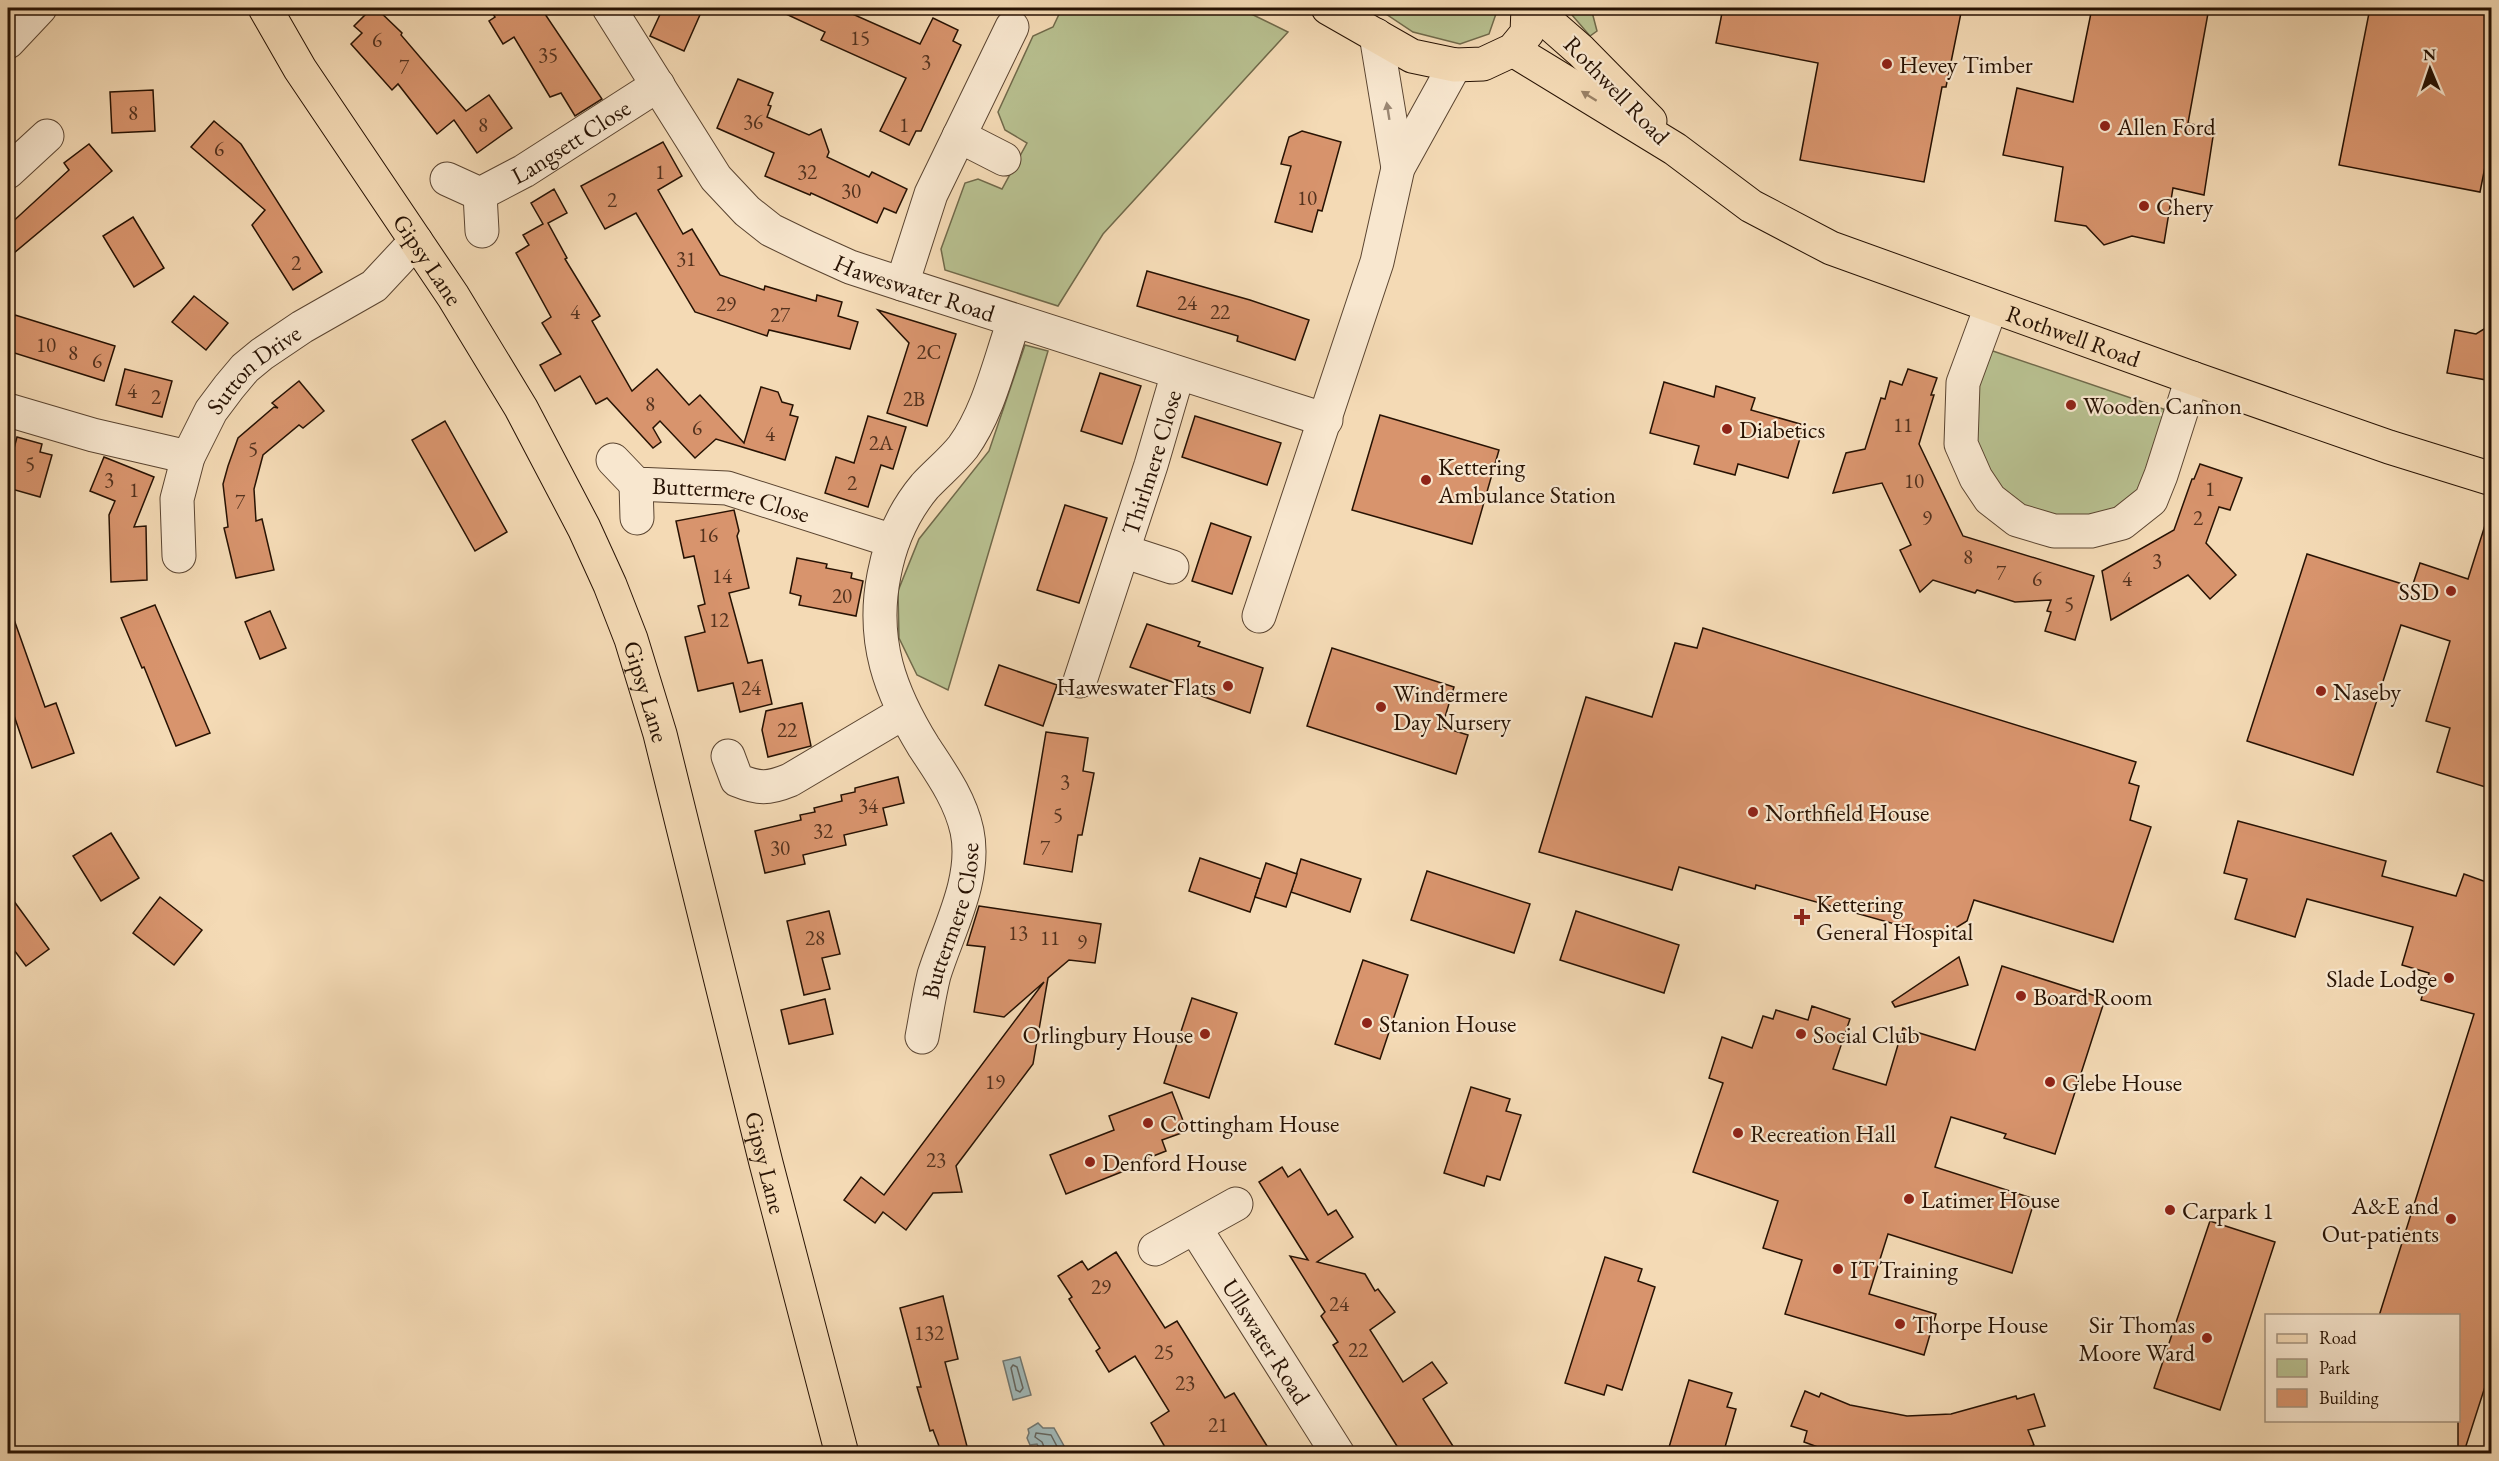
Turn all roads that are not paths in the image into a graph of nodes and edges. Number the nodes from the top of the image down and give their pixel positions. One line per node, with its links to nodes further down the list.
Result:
1 (40, 8): 8 (street)
2 (265, 8): 21 (main road, Gipsy Lane)
3 (609, 8): 11 (street, Haweswater Road)
4 (1530, 8): 9 (main road); 14 (main road, Rothwell Road)
5 (1338, 11): 7 (main road)
6 (1012, 27): 13 (street)
7 (1376, 35): 10 (main road); 16 (street, one-way to 7)
8 (8, 42)
9 (1513, 50): 10 (main road); 14 (main road, Rothwell Road, one-way to 9)
10 (1455, 65): 16 (street)
11 (658, 85): 19 (street, Langsett Close); 22 (street, Haweswater Road)
12 (47, 136): 17 (street)
13 (959, 136): 15 (street); 22 (street)
14 (1675, 149): 23 (main road, Rothwell Road)
15 (1004, 159)
16 (1398, 168): 28 (street)
17 (8, 172)
18 (447, 178): 19 (street)
19 (480, 194): 20 (street)
20 (482, 231)
21 (416, 241): 29 (street, Sutton Drive); 46 (main road, Gipsy Lane)
22 (902, 285): 24 (street, Haweswater Road)
23 (1991, 307): 26 (main road, Rothwell Road); 26 (street)
24 (1014, 321): 25 (street, Haweswater Road); 34 (street, Buttermere Close)
25 (1178, 373): 28 (street, Haweswater Road); 35 (street, Thirlmere Close)
26 (2192, 378): 31 (main road, Rothwell Road)
27 (8, 410): 29 (street)
28 (1326, 420): 38 (street)
29 (188, 457): 36 (street, Sutton Drive)
30 (613, 460): 32 (street, Buttermere Close)
31 (2492, 479)
32 (636, 484): 33 (street, Buttermere Close); 34 (street, Buttermere Close)
33 (637, 518)
34 (893, 540): 40 (street, Buttermere Close)
35 (1123, 551): 37 (street, Thirlmere Close); 39 (street, Thirlmere Close)
36 (179, 556)
37 (1172, 567)
38 (1259, 616)
39 (1080, 681)
40 (903, 713): 41 (street); 42 (street, Buttermere Close)
41 (728, 756)
42 (922, 1037)
43 (1236, 1204): 44 (street)
44 (1195, 1228): 45 (street); 47 (street, Ullswater Road)
45 (1155, 1249)
46 (842, 1454)
47 (1338, 1454)

